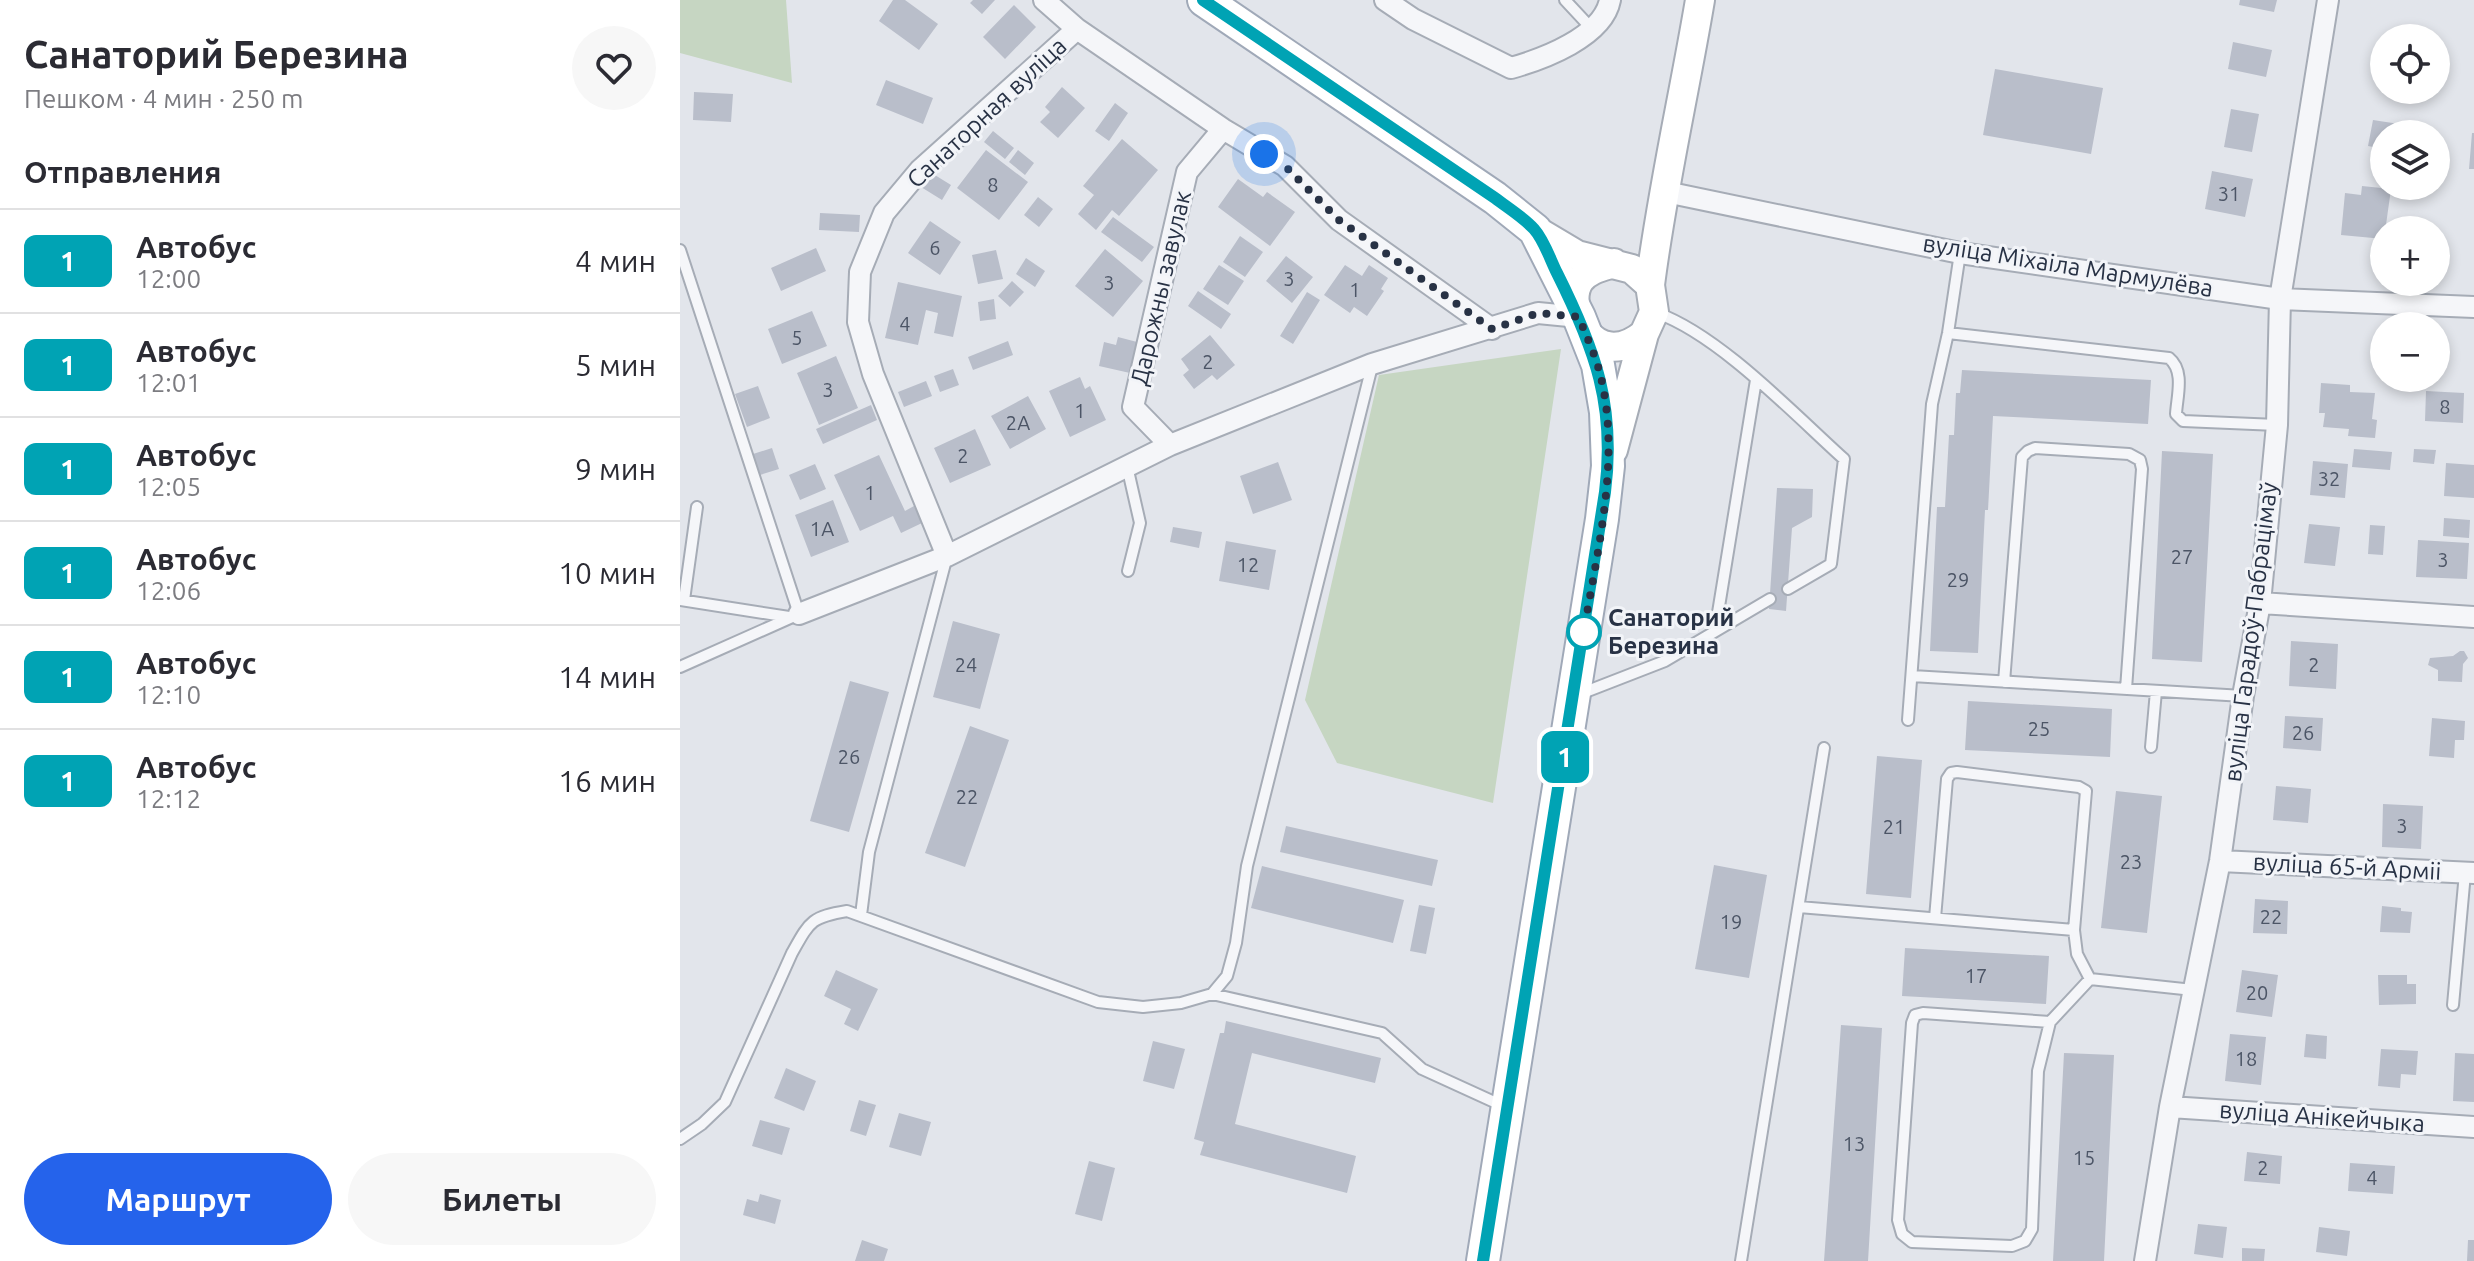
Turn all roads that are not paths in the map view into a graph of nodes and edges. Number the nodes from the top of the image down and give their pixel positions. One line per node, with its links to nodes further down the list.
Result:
1 (1044, 0): 8 (street)
2 (1204, 0): 13 (main road)
3 (1385, 0): 9 (street)
4 (1565, 0): 9 (lane)
5 (1610, 0): 9 (street)
6 (1700, 0): 11 (main road)
7 (2328, 0): 17 (street, вуліца Гарадоў-Пабрацімаў)
8 (1077, 29): 10 (street); 30 (street, Санаторная вуліца)
9 (1592, 29)
10 (1223, 129): 21 (street); 26 (street, Дарожны завулак)
11 (1666, 192): 12 (main road); 15 (street, вуліца Міхаіла Мармулёва)
12 (1657, 228): 16 (main road); 19 (main road)
13 (1535, 230): 16 (main road); 20 (main road)
14 (680, 250): 36 (lane)
15 (1960, 253): 17 (street, вуліца Міхаіла Мармулёва); 22 (lane)
16 (1611, 264): 19 (main road); 20 (main road)
17 (2280, 299): 18 (street, вуліца Міхаіла Мармулёва); 25 (street, вуліца Гарадоў-Пабрацімаў)
18 (2474, 307)
19 (1649, 310): 20 (main road); 24 (lane); 28 (main road)
20 (1579, 317): 21 (street); 28 (main road)
21 (1492, 329): 23 (street)
22 (1948, 333): 25 (lane); 40 (lane)
23 (1372, 364): 26 (street); 57 (lane)
24 (1756, 380): 32 (lane); 38 (lane)
25 (2277, 425): 35 (street, вуліца Гарадоў-Пабрацімаў)
26 (1170, 445): 27 (street)
27 (1127, 466): 30 (street); 31 (lane)
28 (1608, 466): 44 (main road)
29 (697, 507): 34 (lane)
30 (947, 556): 36 (street); 52 (lane)
31 (1128, 571)
32 (1788, 589)
33 (1770, 599): 38 (lane)
34 (682, 600): 36 (lane)
35 (2260, 603): 37 (street); 45 (street, вуліца Гарадоў-Пабрацімаў)
36 (795, 616): 39 (lane)
37 (2474, 617)
38 (1715, 631): 44 (lane)
39 (680, 667)
40 (1912, 676): 41 (lane); 46 (lane)
41 (2004, 682): 42 (lane); 42 (lane)
42 (2126, 689): 43 (lane)
43 (2156, 691): 45 (lane); 47 (lane)
44 (1574, 696): 61 (main road)
45 (2243, 696): 49 (street, вуліца Гарадоў-Пабрацімаў)
46 (1908, 720)
47 (2151, 747)
48 (1824, 748): 51 (lane)
49 (2220, 861): 50 (street, вуліца 65-й Арміі); 56 (street, вуліца Гарадоў-Пабрацімаў)
50 (2470, 873): 58 (lane)
51 (1799, 907): 53 (lane); 65 (lane)
52 (861, 915): 57 (lane); 63 (lane)
53 (1935, 918): 54 (lane); 54 (lane)
54 (2074, 930): 55 (lane)
55 (2090, 979): 56 (lane); 59 (lane)
56 (2193, 990): 60 (street, вуліца Гарадоў-Пабрацімаў)
57 (1212, 994): 61 (lane)
58 (2453, 1005)
59 (2050, 1022): 59 (lane)
60 (2170, 1107): 62 (street, вуліца Анікейчыка); 66 (street, вуліца Гарадоў-Пабрацімаў)
61 (1509, 1108): 64 (main road)
62 (2474, 1127)
63 (680, 1139)
64 (1483, 1261)
65 (1741, 1261)
66 (2145, 1261)

